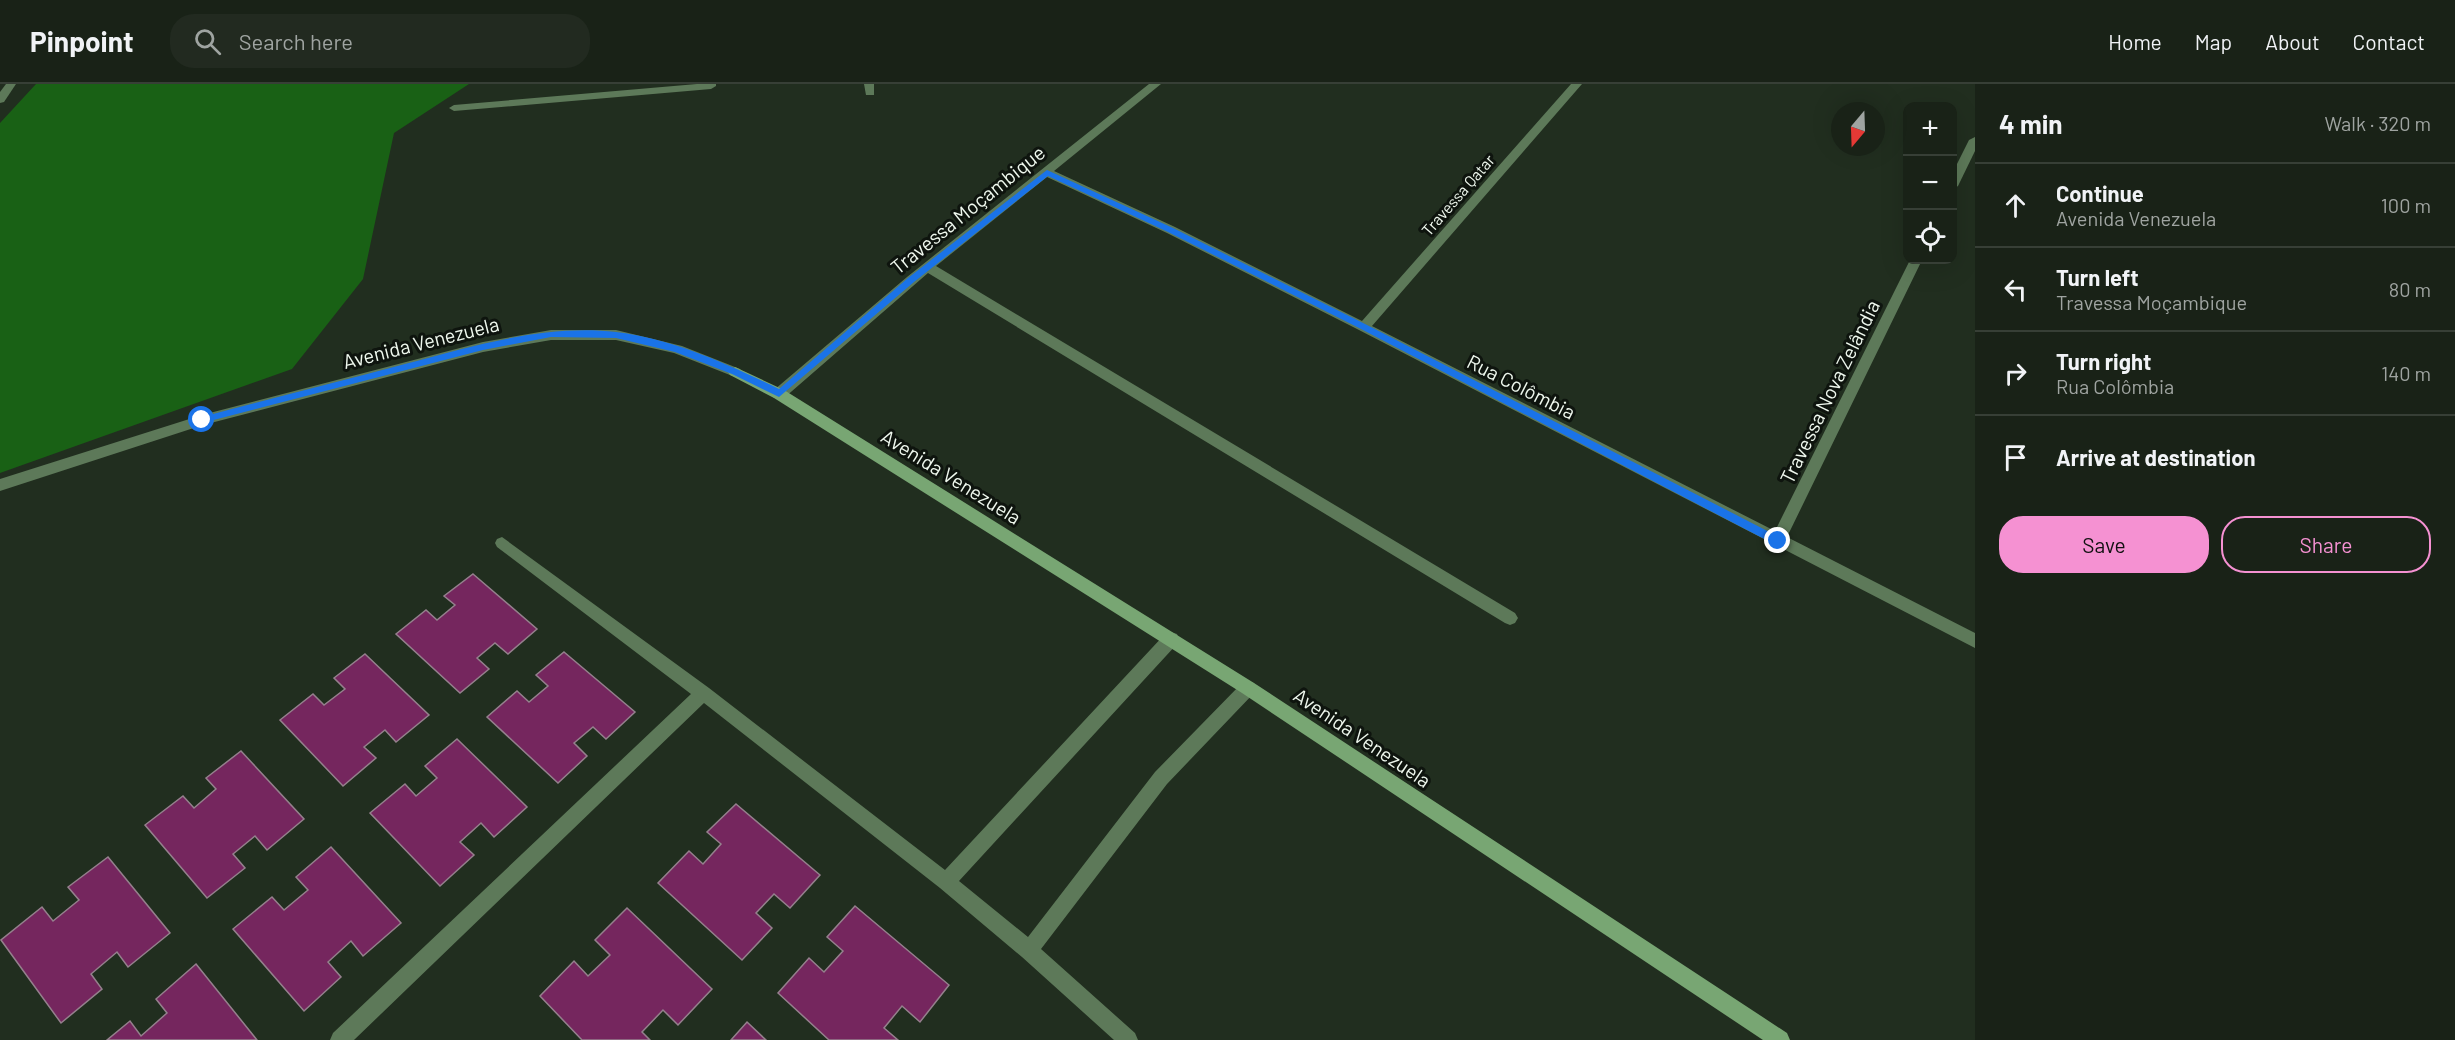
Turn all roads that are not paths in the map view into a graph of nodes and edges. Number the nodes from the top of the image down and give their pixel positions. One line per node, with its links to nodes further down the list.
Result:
1 (11, 84): 5 (street)
2 (711, 84): 6 (street)
3 (1156, 84): 8 (street, Travessa Moçambique)
4 (1577, 84): 12 (street, Travessa Qatar)
5 (0, 100)
6 (454, 108)
7 (1975, 140): 9 (street)
8 (1047, 172): 11 (street, Travessa Moçambique); 12 (street, Rua Colômbia)
9 (1957, 178)
10 (1914, 264): 16 (street, Travessa Nova Zelândia)
11 (928, 267): 14 (street, Travessa Moçambique); 18 (street)
12 (1364, 327): 16 (street, Rua Colômbia)
13 (735, 372): 14 (street, Avenida Venezuela); 15 (street, Avenida Venezuela)
14 (779, 394): 19 (street, Avenida Venezuela)
15 (0, 485)
16 (1778, 541): 20 (street, Rua Colômbia)
17 (502, 543): 22 (street)
18 (1510, 618)
19 (1170, 639): 21 (street, Avenida Venezuela); 23 (street)
20 (1975, 642)
21 (1248, 688): 24 (street); 27 (street, Avenida Venezuela)
22 (702, 693): 23 (street); 25 (street)
23 (946, 882): 24 (street)
24 (1029, 950): 26 (street)
25 (340, 1040)
26 (1128, 1040)
27 (1780, 1040)

